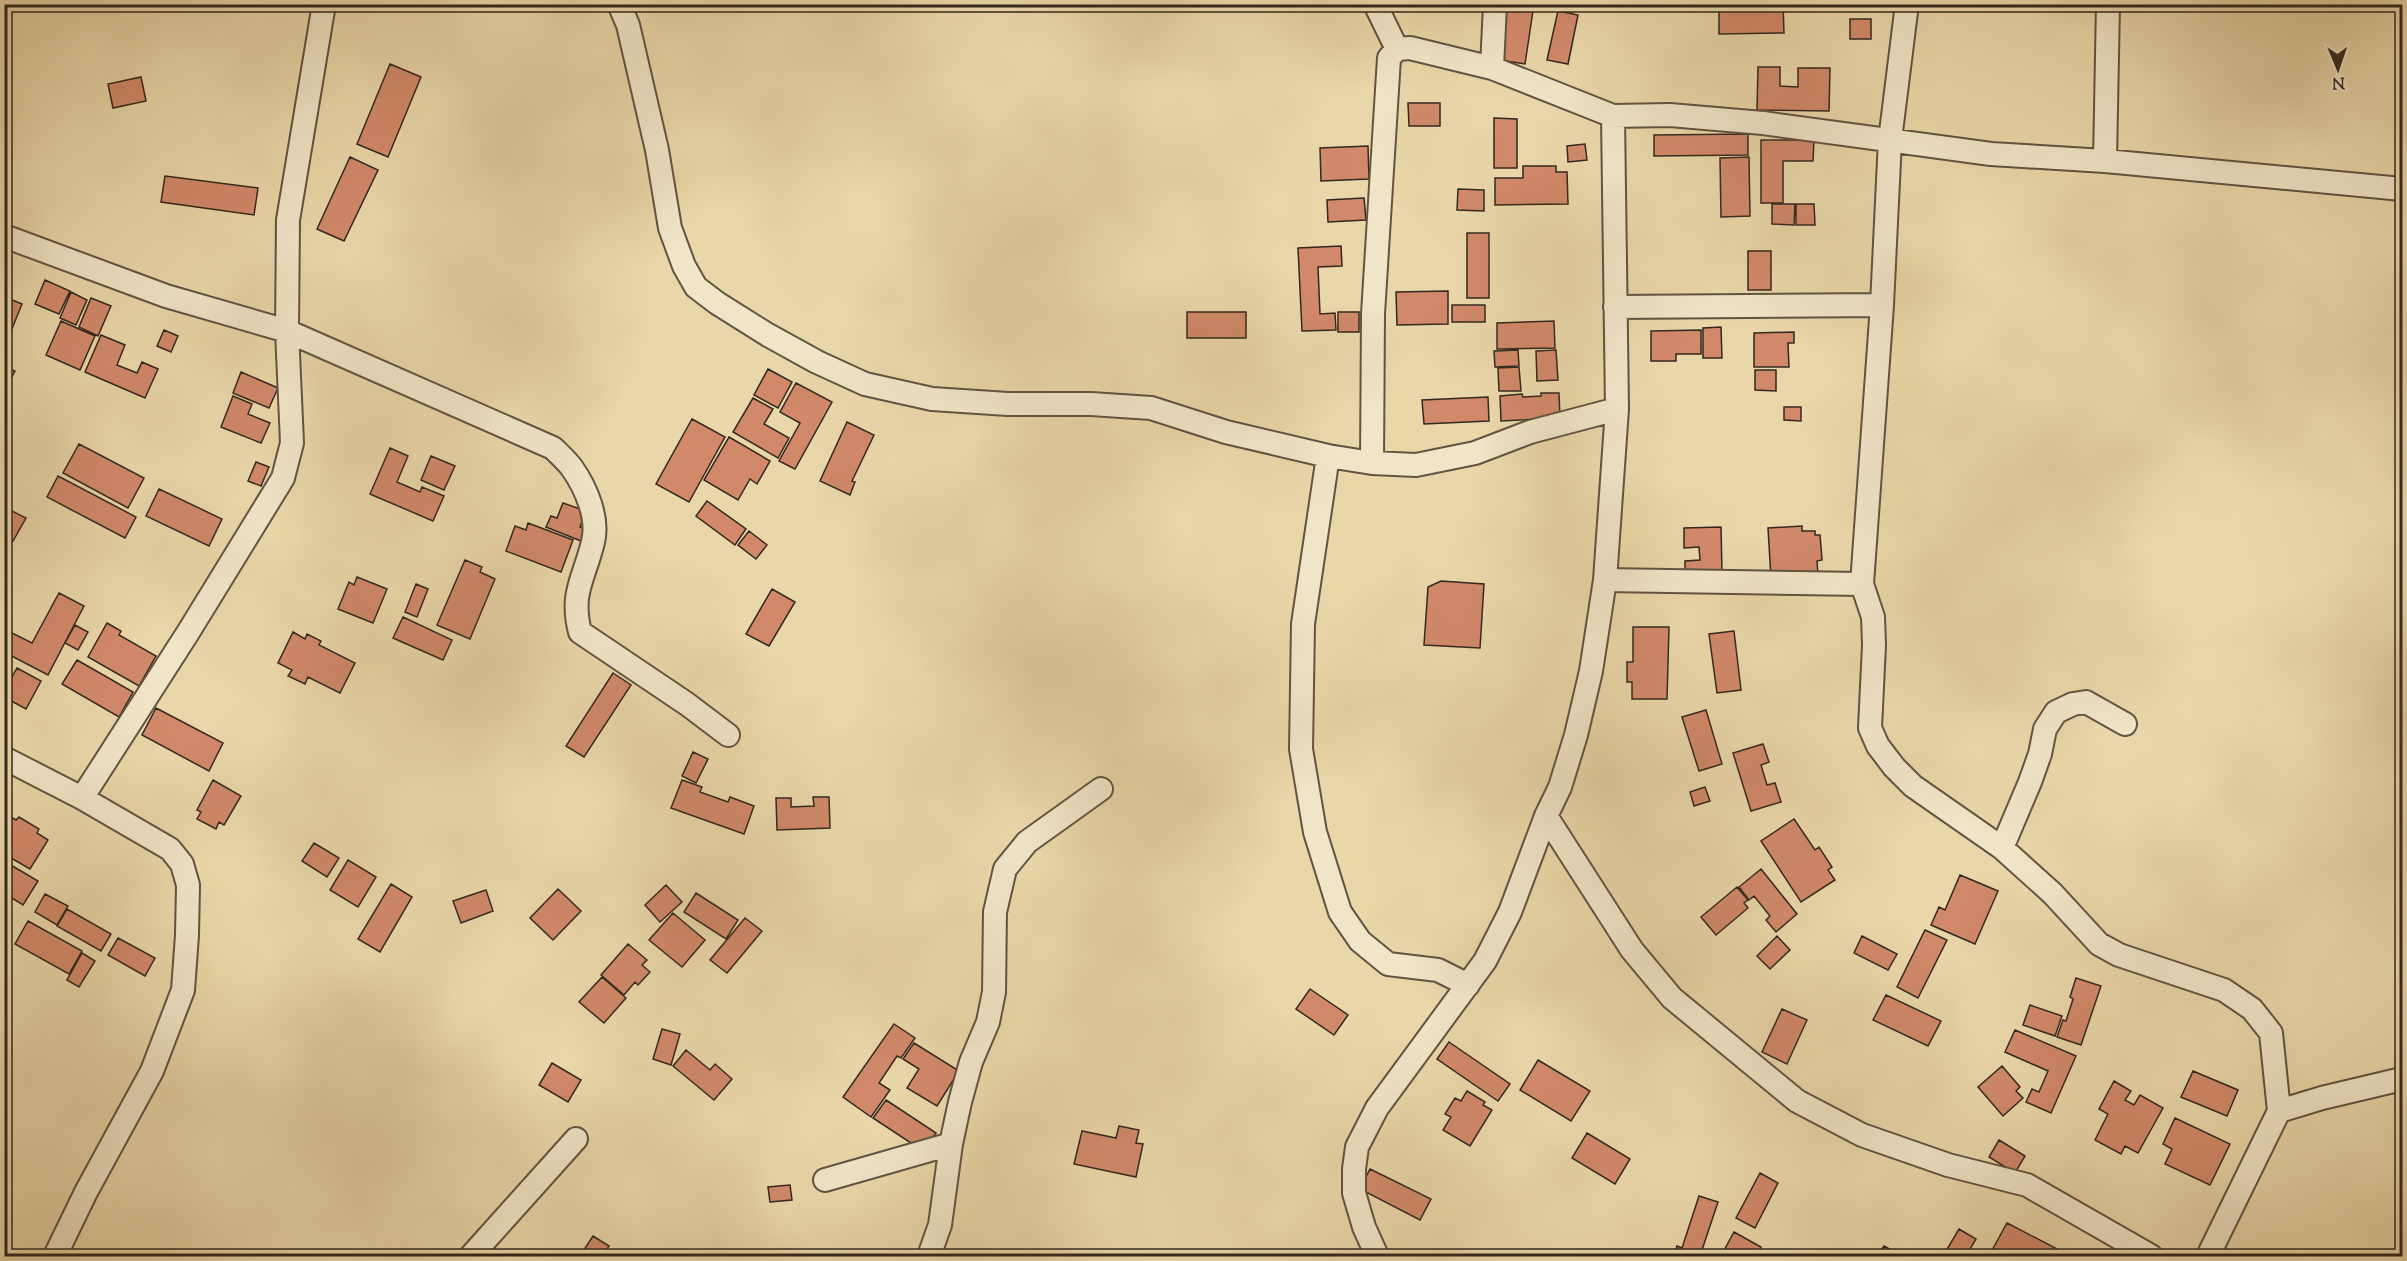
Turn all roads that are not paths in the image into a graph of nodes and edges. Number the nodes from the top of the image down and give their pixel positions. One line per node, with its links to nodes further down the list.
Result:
1 (324, 4): 16 (street)
2 (619, 4): 18 (street)
3 (1375, 4): 7 (street)
4 (1496, 4): 8 (street)
5 (1907, 4): 10 (street)
6 (2108, 4): 11 (street)
7 (1396, 49): 8 (street); 19 (street)
8 (1492, 68): 9 (street)
9 (1612, 116): 10 (street); 15 (street)
10 (1890, 140): 11 (street); 14 (street)
11 (2105, 161): 12 (street)
12 (2403, 189)
13 (4, 236): 16 (street)
14 (1882, 305): 15 (street); 21 (street)
15 (1615, 307): 17 (street)
16 (287, 331): 23 (street); 26 (street)
17 (1617, 409): 19 (street); 20 (street)
18 (1328, 456): 19 (street); 29 (street)
19 (1372, 463)
20 (1605, 580): 21 (street); 27 (street)
21 (1862, 584): 28 (street)
22 (2125, 724): 28 (street)
23 (728, 735)
24 (4, 758): 26 (street)
25 (1101, 789): 33 (street)
26 (82, 798): 35 (street)
27 (1546, 816): 29 (street); 39 (street)
28 (2001, 848): 31 (street)
29 (1468, 985): 38 (street)
30 (2403, 1079): 31 (street)
31 (2279, 1111): 40 (street)
32 (576, 1139): 36 (street)
33 (951, 1144): 34 (street); 37 (street)
34 (825, 1180)
35 (55, 1257)
36 (471, 1257)
37 (929, 1257)
38 (1377, 1257)
39 (2151, 1257)
40 (2208, 1257)

